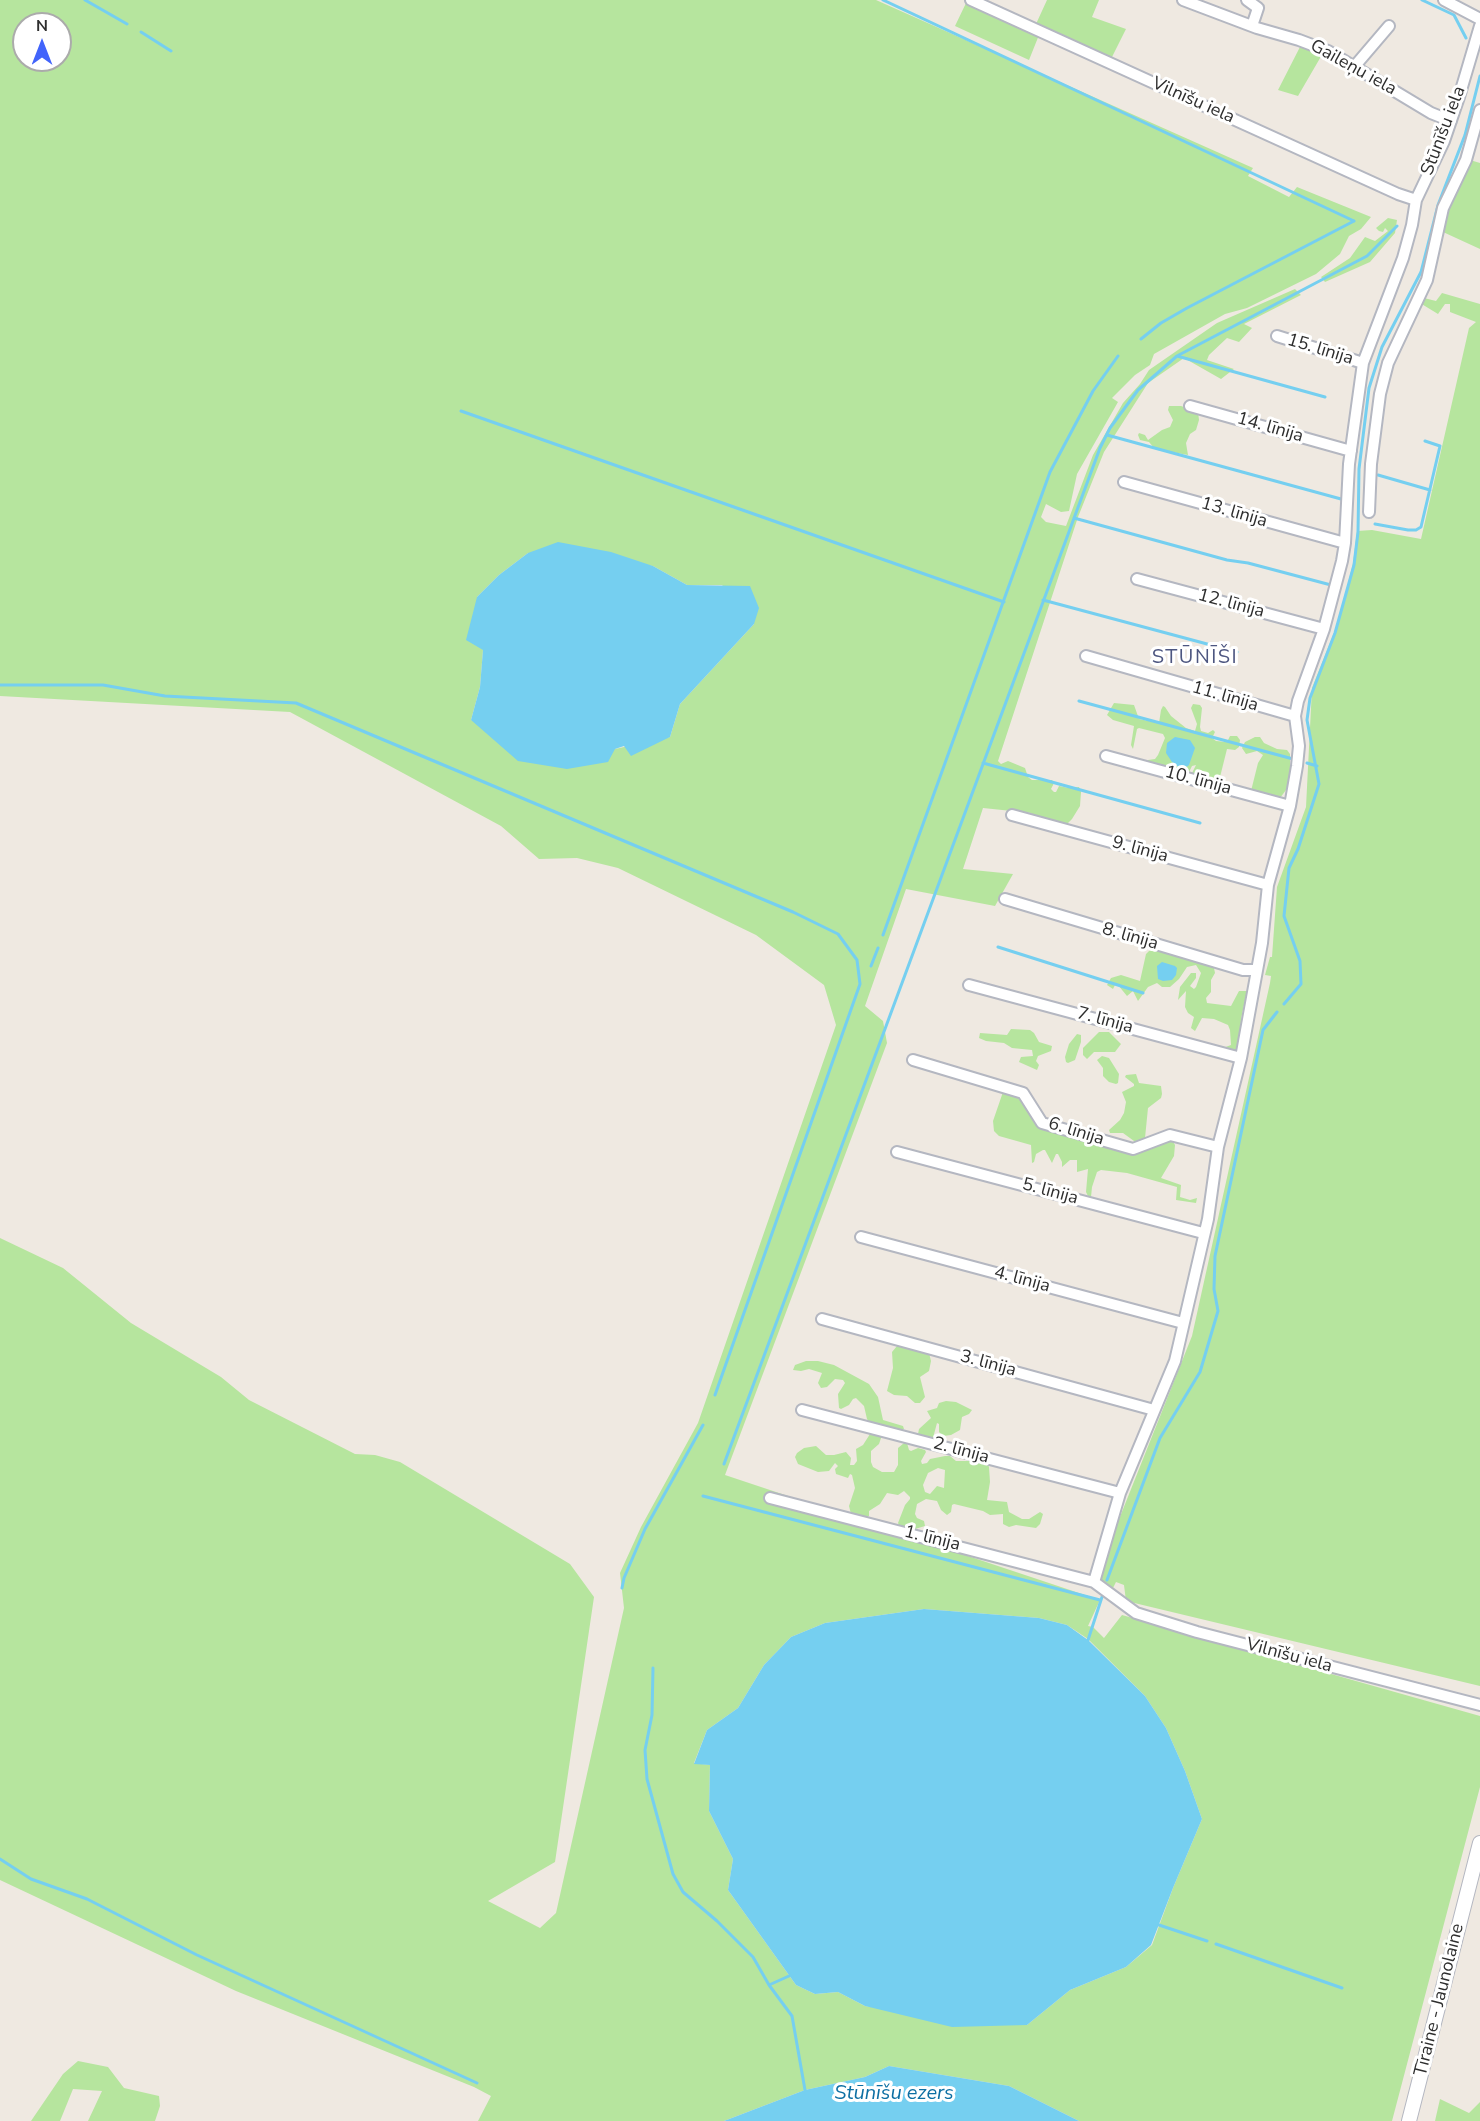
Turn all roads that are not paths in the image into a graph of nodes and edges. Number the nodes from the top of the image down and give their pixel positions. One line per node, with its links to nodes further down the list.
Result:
1 (970, 0): 12 (street, Vilnīšu iela)
2 (1183, 0): 6 (street, Gaileņu iela)
3 (1247, 0): 6 (street)
4 (1444, 0): 5 (street)
5 (1480, 19)
6 (1252, 26): 9 (street, Gaileņu iela)
7 (1389, 26): 9 (street)
8 (1480, 26): 11 (street, Stūnīšu iela)
9 (1354, 67): 11 (street, Gaileņu iela)
10 (1480, 110): 18 (street)
11 (1451, 121): 12 (street, Stūnīšu iela)
12 (1416, 200): 14 (street, Stūnīšu iela)
13 (1277, 336): 14 (street, 15. līnija)
14 (1363, 363): 16 (street, Stūnīšu iela)
15 (1190, 405): 16 (street, 14. līnija)
16 (1351, 451): 19 (street, Stūnīšu iela)
17 (1124, 482): 19 (street, 13. līnija)
18 (1369, 512)
19 (1345, 543): 21 (street, Stūnīšu iela)
20 (1137, 579): 21 (street, 12. līnija)
21 (1324, 629): 23 (street, Stūnīšu iela)
22 (1086, 656): 23 (street, 11. līnija)
23 (1295, 716): 25 (street)
24 (1106, 756): 25 (street, 10. līnija)
25 (1290, 806): 27 (street)
26 (1012, 815): 27 (street, 9. līnija)
27 (1268, 885): 29 (street)
28 (1005, 899): 29 (street, 8. līnija)
29 (1257, 970): 31 (street)
30 (969, 985): 31 (street, 7. līnija)
31 (1241, 1058): 33 (street)
32 (914, 1060): 33 (street, 6. līnija)
33 (1218, 1147): 35 (street)
34 (897, 1152): 35 (street, 5. līnija)
35 (1203, 1233): 38 (street)
36 (861, 1237): 38 (street, 4. līnija)
37 (822, 1319): 40 (street, 3. līnija)
38 (1183, 1323): 40 (street)
39 (802, 1410): 41 (street, 2. līnija)
40 (1154, 1410): 41 (street)
41 (1120, 1493): 43 (street)
42 (770, 1498): 43 (street, 1. līnija)
43 (1094, 1582): 44 (street, Vilnīšu iela)
44 (1480, 1705)
45 (1480, 1843): 46 (main road, Tīraine - Jaunolaine)
46 (1409, 2121)

